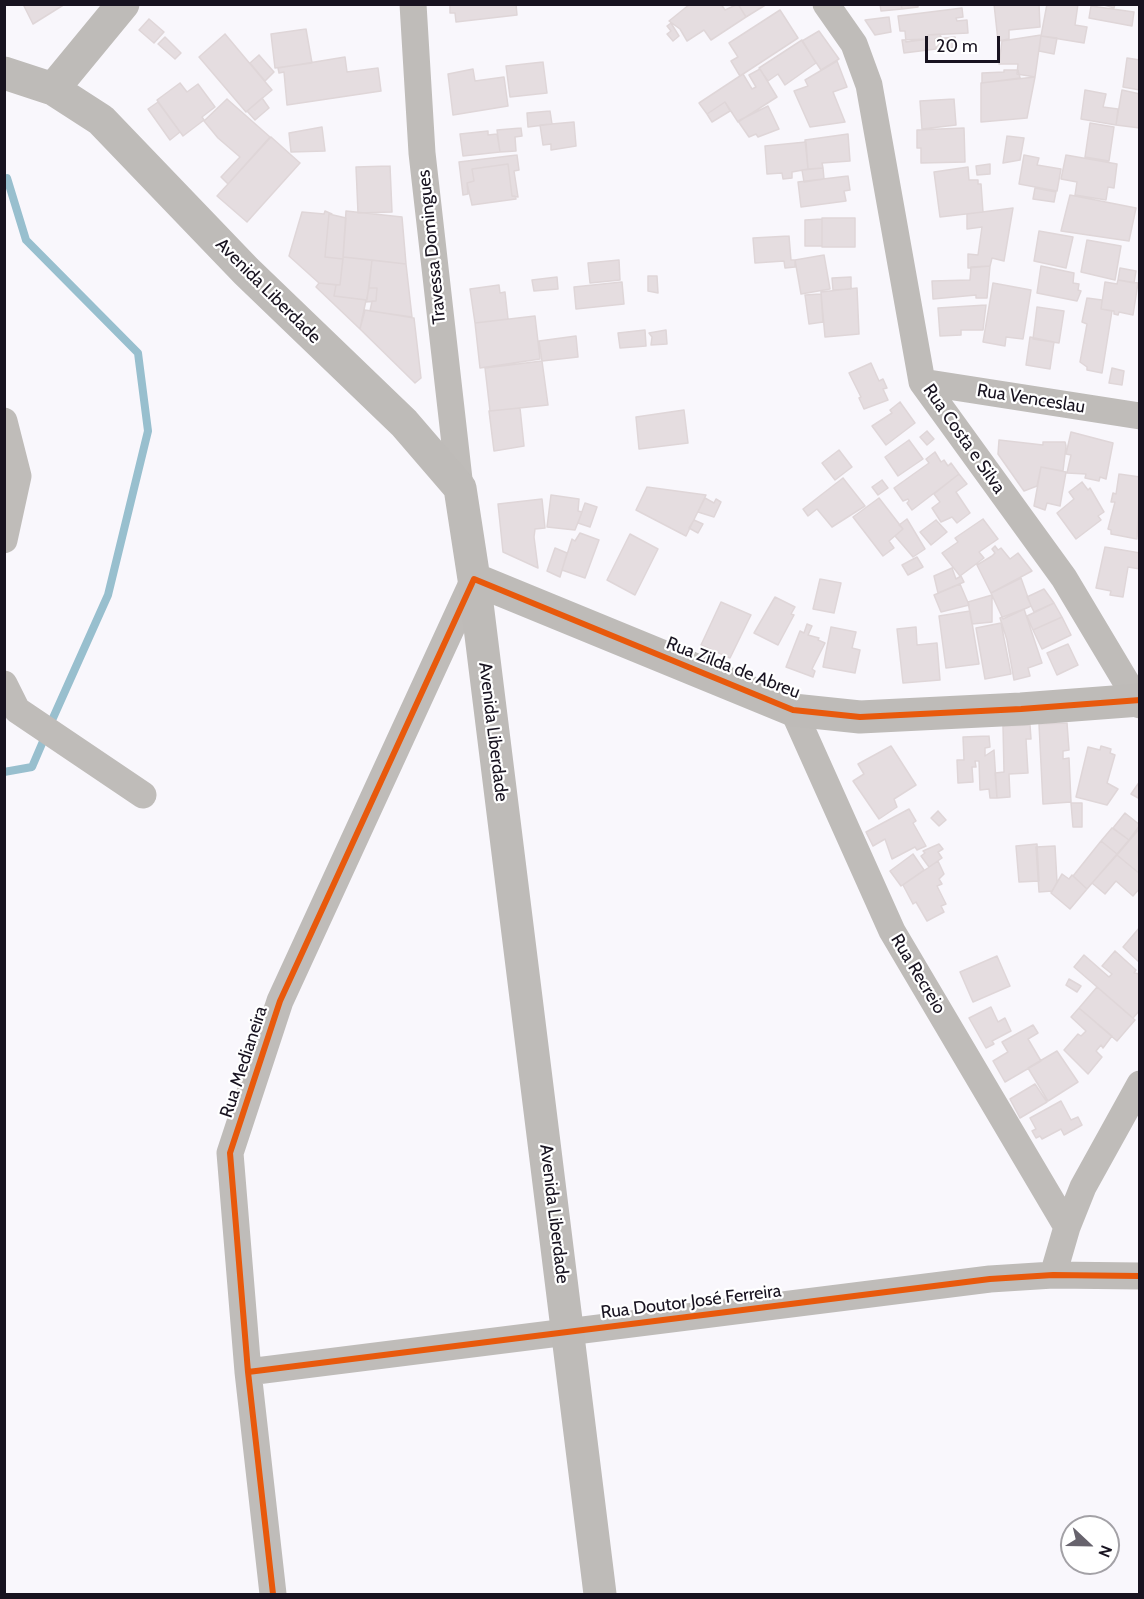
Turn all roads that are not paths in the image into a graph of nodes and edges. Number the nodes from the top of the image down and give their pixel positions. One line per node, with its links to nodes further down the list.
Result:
1 (123, 4): 5 (main road)
2 (413, 4): 9 (street, Travessa Domingues)
3 (826, 4): 6 (street, Rua Costa e Silva)
4 (4, 73): 5 (main road, Avenida Liberdade)
5 (53, 89): 9 (main road, Avenida Liberdade)
6 (922, 382): 7 (street, Rua Venceslau); 13 (street, Rua Costa e Silva)
7 (1140, 416)
8 (4, 421): 10 (street)
9 (460, 488): 11 (main road, Avenida Liberdade)
10 (4, 540)
11 (474, 579): 14 (main road, Rua Zilda de Abreu); 20 (main road, Avenida Liberdade); 21 (street, Rua Medianeira)
12 (4, 684): 15 (street)
13 (1138, 702): 14 (main road, Rua Zilda de Abreu)
14 (793, 710): 17 (street, Rua Recreio)
15 (143, 795)
16 (1140, 1084): 17 (street)
17 (1067, 1227): 18 (street)
18 (1053, 1275): 19 (street, Rua Doutor José Ferreira); 20 (street, Rua Doutor José Ferreira)
19 (1140, 1276)
20 (568, 1333): 21 (street, Rua Doutor José Ferreira); 23 (main road, Avenida Liberdade)
21 (248, 1372): 22 (street, Rua Medianeira)
22 (273, 1594)
23 (600, 1594)

